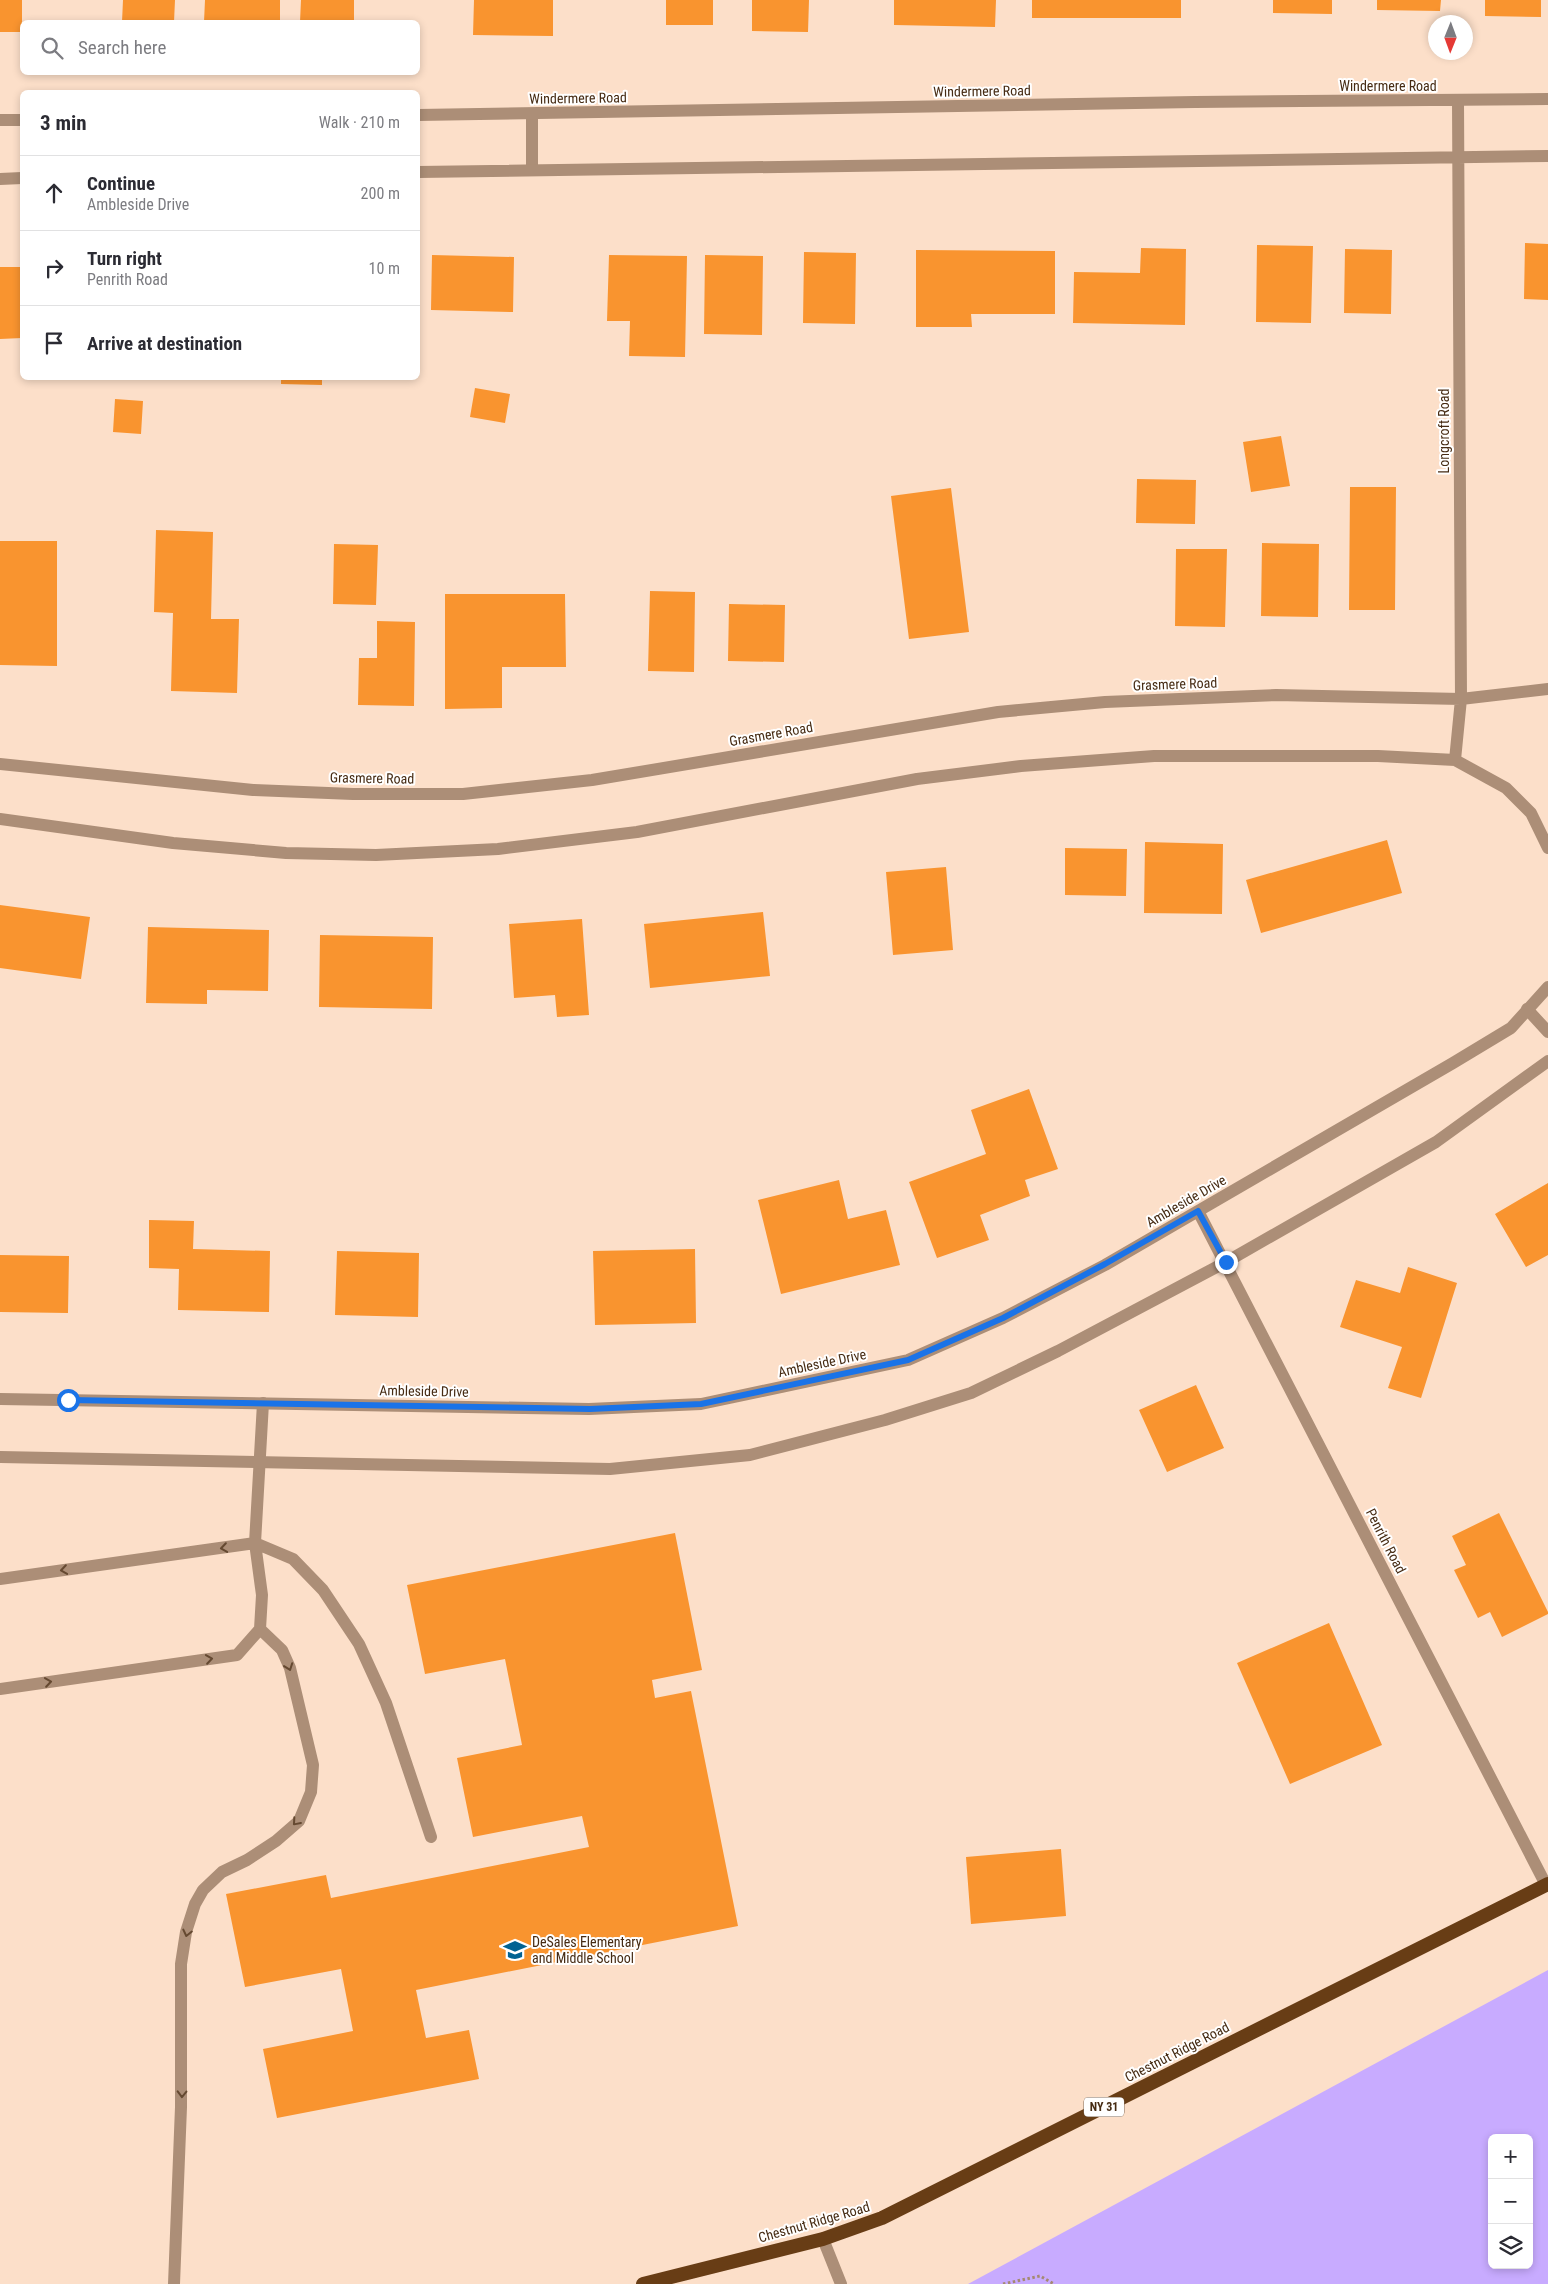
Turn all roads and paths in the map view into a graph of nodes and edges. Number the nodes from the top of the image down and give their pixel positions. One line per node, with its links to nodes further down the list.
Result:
1 (1548, 99): 2 (street, Windermere Road)
2 (1458, 101): 3 (street, Windermere Road); 8 (street, Longcroft Road)
3 (532, 114): 4 (street, Windermere Road); 9 (street)
4 (420, 115)
5 (0, 120): 6 (street)
6 (20, 120)
7 (1548, 156): 8 (street)
8 (1458, 158): 9 (street); 14 (street, Longcroft Road)
9 (532, 170): 10 (street)
10 (420, 172)
11 (0, 178): 12 (street)
12 (20, 178)
13 (1548, 689): 14 (street, Grasmere Road)
14 (1461, 699): 15 (street, Longcroft Road); 16 (street, Grasmere Road)
15 (1455, 760): 17 (street); 18 (street)
16 (0, 764)
17 (0, 819)
18 (1548, 848)
19 (1548, 987): 20 (street, Ambleside Drive)
20 (1527, 1009): 21 (street); 23 (street, Ambleside Drive)
21 (1548, 1032)
22 (1548, 1061): 24 (street)
23 (1198, 1211): 24 (street, Penrith Road); 26 (street, Ambleside Drive)
24 (1226, 1262): 28 (street); 34 (street, Penrith Road)
25 (0, 1398): 26 (street, Ambleside Drive)
26 (263, 1403): 28 (street)
27 (0, 1457): 28 (street)
28 (261, 1464): 29 (street)
29 (255, 1543): 30 (street, one-way to 30); 31 (street); 33 (street)
30 (0, 1579)
31 (260, 1629): 32 (street, one-way to 31); 36 (street, one-way to 36)
32 (0, 1689)
33 (431, 1837)
34 (1547, 1885): 35 (highway, Chestnut Ridge Road / NY 31)
35 (823, 2239): 37 (highway, Chestnut Ridge Road / NY 31); 38 (street)
36 (174, 2284)
37 (643, 2284)
38 (841, 2284)
39 (1003, 2284): 40 (path)
40 (1054, 2284)

